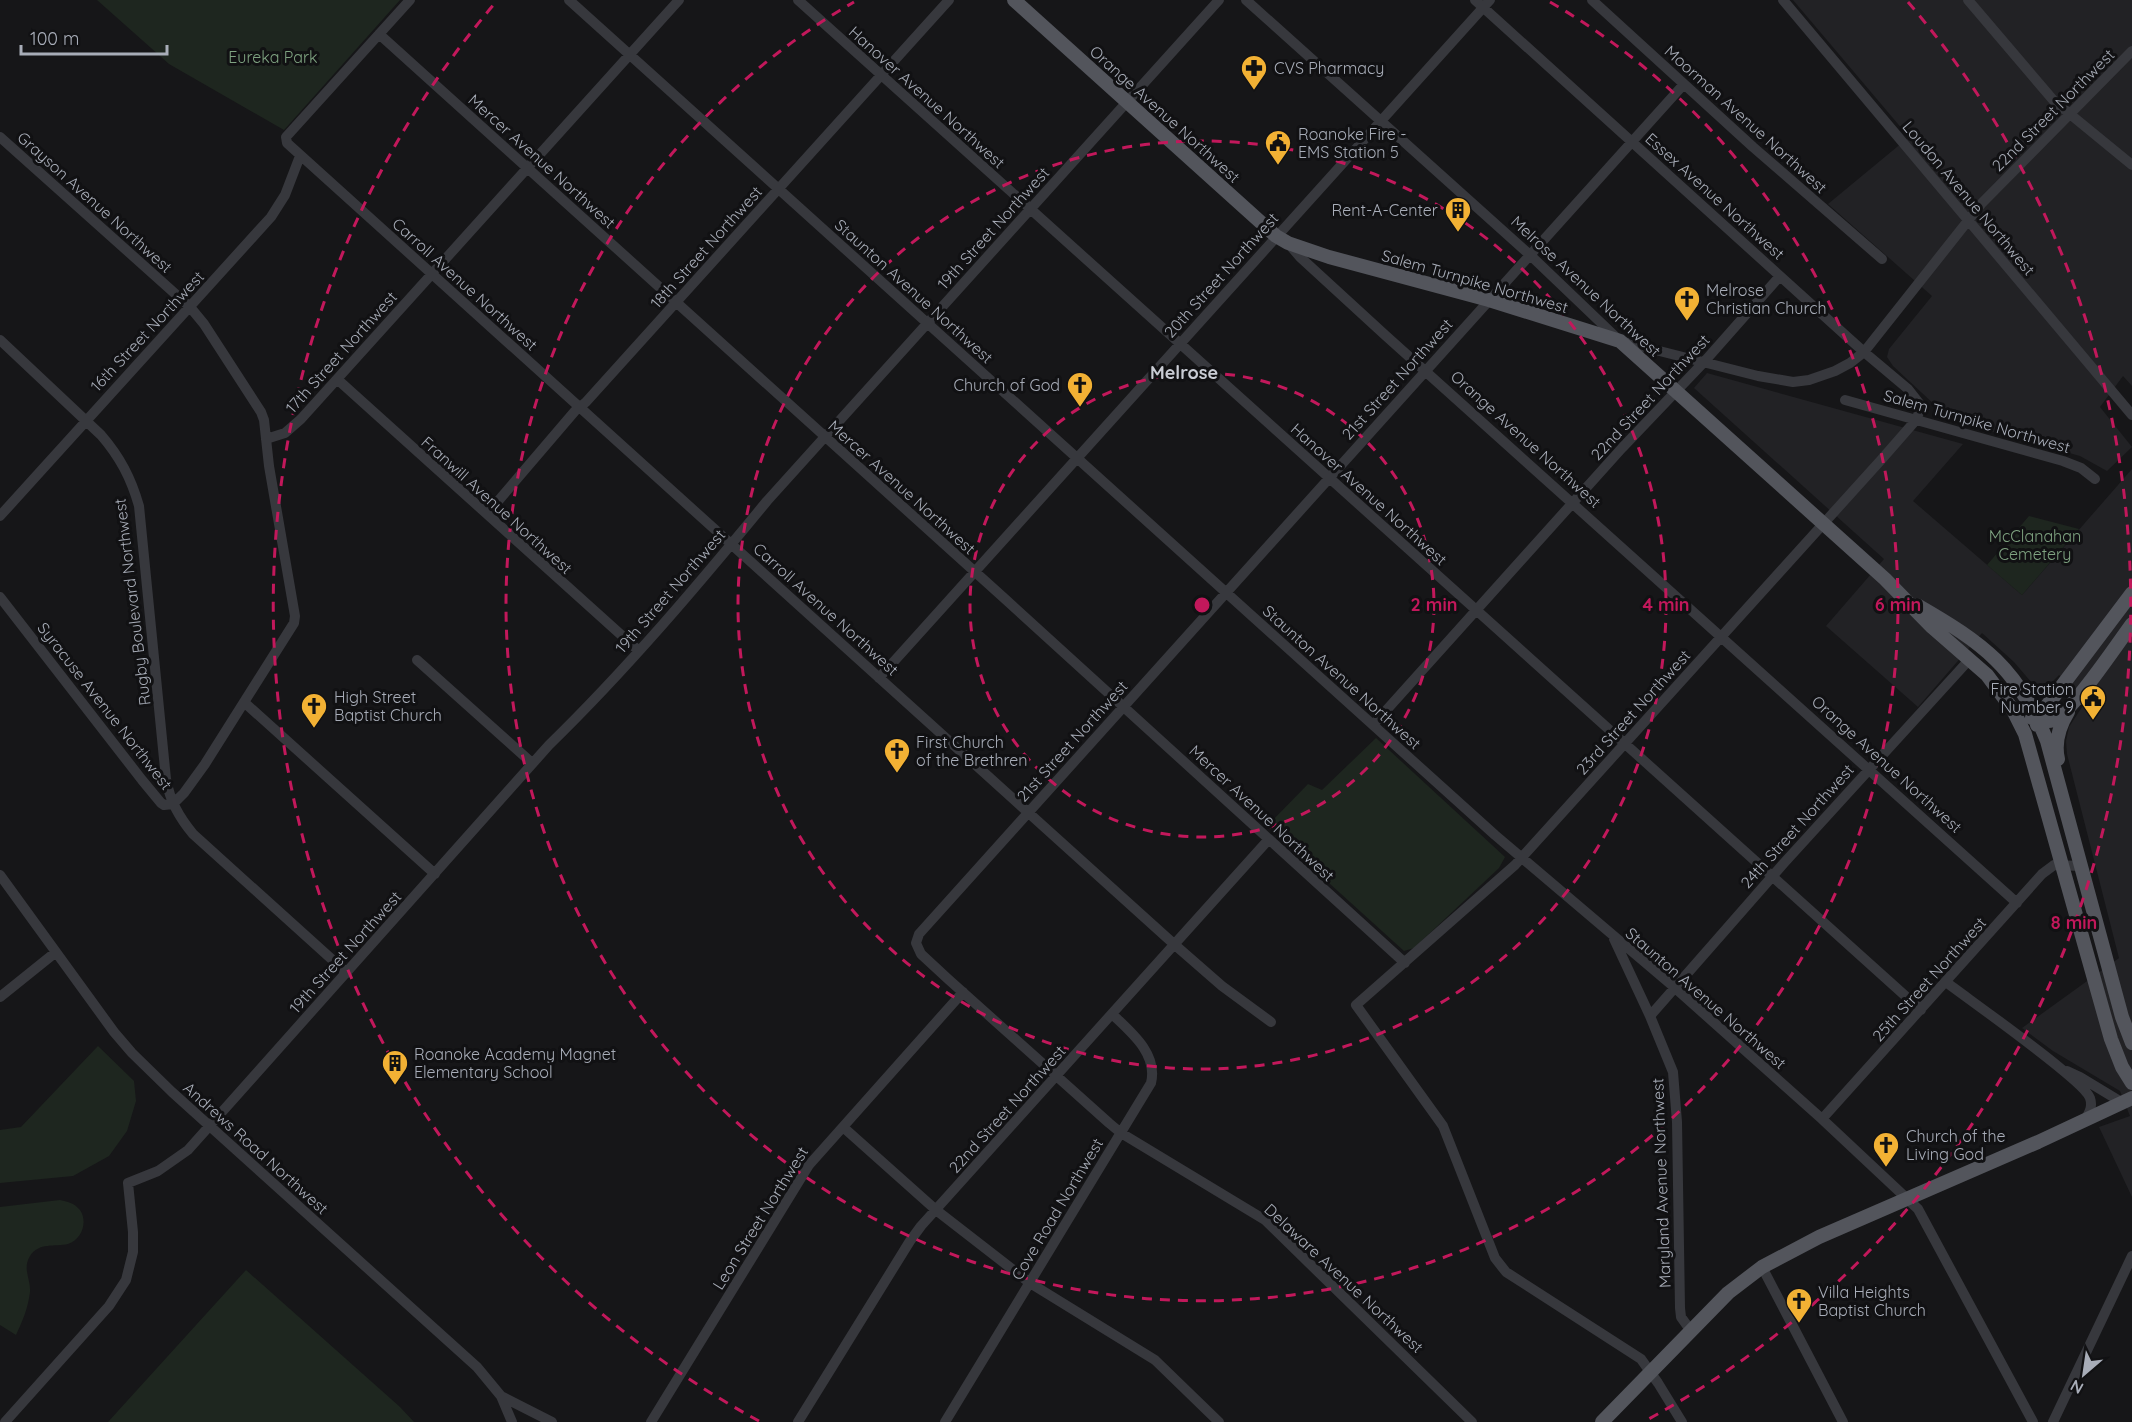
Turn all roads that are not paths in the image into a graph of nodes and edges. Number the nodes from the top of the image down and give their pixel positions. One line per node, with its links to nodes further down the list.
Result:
1 (410, 0): 13 (street)
2 (569, 0): 15 (street, Staunton Avenue Northwest)
3 (679, 0): 15 (street, 17th Street Northwest)
4 (798, 0): 16 (street, Hanover Avenue Northwest)
5 (949, 0): 16 (street, 18th Street Northwest)
6 (1014, 0): 18 (main road, Orange Avenue Northwest)
7 (1219, 0): 18 (street, 19th Street Northwest)
8 (1246, 0): 20 (street, Melrose Avenue Northwest)
9 (1592, 0): 17 (street, Moorman Avenue Northwest)
10 (1783, 0): 28 (street, Loudon Avenue Northwest)
11 (1968, 0): 19 (street)
12 (1483, 2): 20 (street, 20th Street Northwest); 22 (street, Essex Avenue Northwest)
13 (379, 34): 23 (street, Carroll Avenue Northwest); 25 (street, Mercer Avenue Northwest)
14 (2132, 51): 19 (street, 22nd Street Northwest)
15 (630, 55): 25 (street, 17th Street Northwest); 26 (street, Staunton Avenue Northwest)
16 (881, 74): 26 (street, 18th Street Northwest); 27 (street, Hanover Avenue Northwest)
17 (1684, 84): 22 (street, 21st Street Northwest); 31 (street, Moorman Avenue Northwest)
18 (1127, 102): 27 (street, 19th Street Northwest); 29 (main road, Orange Avenue Northwest)
19 (2069, 116): 24 (street); 28 (street, 22nd Street Northwest)
20 (1380, 120): 29 (street, 20th Street Northwest); 30 (street, Melrose Avenue Northwest)
21 (0, 136): 36 (street, Grayson Avenue Northwest)
22 (1632, 141): 30 (street, 21st Street Northwest); 33 (street, Essex Avenue Northwest)
23 (300, 156): 32 (street, Carroll Avenue Northwest); 36 (street, 16th Street Northwest)
24 (2132, 165)
25 (526, 168): 32 (street, 17th Street Northwest); 35 (street, Mercer Avenue Northwest)
26 (778, 189): 35 (street, 18th Street Northwest); 37 (street, Staunton Avenue Northwest)
27 (1031, 210): 37 (street, 19th Street Northwest); 40 (street, Hanover Avenue Northwest)
28 (1968, 221): 41 (street, 22nd Street Northwest); 49 (street, Loudon Avenue Northwest)
29 (1282, 240): 34 (main road, Salem Turnpike Northwest); 40 (street, 20th Street Northwest); 43 (street, Orange Avenue Northwest)
30 (1530, 255): 34 (street, 21st Street Northwest); 39 (street, Melrose Avenue Northwest)
31 (1882, 260)
32 (431, 274): 45 (street, 17th Street Northwest); 48 (street, Carroll Avenue Northwest)
33 (1780, 276): 41 (street, Essex Avenue Northwest); 42 (street, 22nd Street Northwest)
34 (1489, 300): 39 (main road, Salem Turnpike Northwest); 43 (street, 21st Street Northwest)
35 (676, 303): 48 (street, 18th Street Northwest); 52 (street, Mercer Avenue Northwest)
36 (190, 308): 50 (street, 16th Street Northwest); 53 (street, Grayson Avenue Northwest)
37 (928, 323): 52 (street, 19th Street Northwest); 54 (street, Staunton Avenue Northwest)
38 (0, 340): 50 (street, Rugby Boulevard Northwest)
39 (1620, 341): 42 (street, Salem Turnpike Northwest); 46 (main road, Melrose Avenue Northwest)
40 (1179, 343): 54 (street, 20th Street Northwest); 55 (street, Hanover Avenue Northwest)
41 (1864, 352): 44 (street, 22nd Street Northwest); 51 (street, Essex Avenue Northwest)
42 (1704, 362): 44 (street, Salem Turnpike Northwest); 46 (street, 22nd Street Northwest)
43 (1425, 371): 55 (street, 21st Street Northwest); 57 (street, Orange Avenue Northwest)
44 (1758, 376)
45 (337, 379): 53 (street, 17th Street Northwest); 58 (street, Franwill Avenue Northwest)
46 (1676, 391): 57 (street, 22nd Street Northwest); 60 (main road, Melrose Avenue Northwest)
47 (1845, 400): 51 (street, Salem Turnpike Northwest)
48 (580, 408): 58 (street, 18th Street Northwest); 61 (street, Carroll Avenue Northwest)
49 (2132, 415)
50 (86, 420): 59 (street, 16th Street Northwest); 85 (street, Rugby Boulevard Northwest)
51 (1916, 420): 56 (street, Salem Turnpike Northwest); 60 (street, 23rd Street Northwest)
52 (825, 437): 61 (street, 19th Street Northwest); 62 (street, Mercer Avenue Northwest)
53 (266, 439): 77 (street)
54 (1077, 458): 62 (street, 20th Street Northwest); 63 (street, Staunton Avenue Northwest)
55 (1328, 477): 63 (street, 21st Street Northwest); 67 (street, Hanover Avenue Northwest)
56 (2096, 480)
57 (1573, 504): 67 (street, 22nd Street Northwest); 69 (street, Orange Avenue Northwest)
58 (487, 514): 70 (street, Franwill Avenue Northwest)
59 (0, 516)
60 (1823, 523): 66 (main road, Melrose Avenue Northwest); 69 (street, 23rd Street Northwest)
61 (732, 544): 70 (street, 19th Street Northwest); 73 (street, Carroll Avenue Northwest)
62 (974, 572): 73 (street, 20th Street Northwest); 78 (street, Mercer Avenue Northwest)
63 (1227, 592): 78 (street, 21st Street Northwest); 80 (street, Staunton Avenue Northwest)
64 (2132, 592): 75 (main road)
65 (0, 597): 85 (street, Syracuse Avenue Northwest)
66 (1902, 597): 72 (main road, Melrose Avenue Northwest); 74 (main road, Melrose Avenue Northwest)
67 (1476, 610): 80 (street, 22nd Street Northwest); 81 (street, Hanover Avenue Northwest)
68 (2132, 624): 76 (main road)
69 (1721, 637): 81 (street, 23rd Street Northwest); 84 (street, Orange Avenue Northwest)
70 (639, 651): 83 (street, 19th Street Northwest)
71 (417, 660): 83 (street)
72 (1969, 660): 79 (main road); 82 (main road, Melrose Avenue Northwest); 84 (street, 24th Street Northwest)
73 (879, 678): 86 (street, Carroll Avenue Northwest)
74 (2015, 681): 75 (main road); 79 (main road, Melrose Avenue Northwest)
75 (2064, 683): 79 (main road)
76 (2074, 701): 79 (main road); 87 (main road)
77 (245, 703): 85 (street); 92 (street)
78 (1122, 706): 86 (street, 21st Street Northwest); 88 (street, Mercer Avenue Northwest)
79 (2039, 721): 82 (main road); 87 (main road, Melrose Avenue Northwest)
80 (1373, 724): 89 (street, Staunton Avenue Northwest)
81 (1624, 745): 89 (street, 23rd Street Northwest); 94 (street, Hanover Avenue Northwest)
82 (2032, 759): 90 (main road, Melrose Avenue Northwest)
83 (532, 763): 92 (street, 19th Street Northwest)
84 (1869, 770): 94 (street, 24th Street Northwest); 95 (street, Orange Avenue Northwest)
85 (173, 804): 101 (street, Syracuse Avenue Northwest)
86 (1028, 812): 97 (street, 21st Street Northwest); 98 (street, Carroll Avenue Northwest)
87 (2072, 836): 91 (main road, Melrose Avenue Northwest)
88 (1269, 839): 98 (street, 22nd Street Northwest); 100 (street, Mercer Avenue Northwest)
89 (1521, 858): 96 (street, Staunton Avenue Northwest); 100 (street, 23rd Street Northwest)
90 (2061, 866): 91 (street); 95 (street, 25th Street Northwest); 113 (main road, Melrose Avenue Northwest)
91 (2080, 866): 110 (main road, Melrose Avenue Northwest)
92 (435, 874): 101 (street, 19th Street Northwest)
93 (0, 875): 99 (street, Andrews Road Northwest)
94 (1772, 876): 103 (street, 24th Street Northwest); 106 (street, Hanover Avenue Northwest)
95 (2017, 903): 102 (street, 25th Street Northwest)
96 (1613, 936): 103 (street, Staunton Avenue Northwest); 108 (street, Maryland Avenue Northwest)
97 (917, 937): 104 (street, Delaware Avenue Northwest)
98 (1175, 945): 107 (street, 22nd Street Northwest); 109 (street, Carroll Avenue Northwest)
99 (56, 952): 105 (street); 117 (street, Andrews Road Northwest)
100 (1405, 963): 126 (street, 23rd Street Northwest)
101 (347, 973): 117 (street, 19th Street Northwest)
102 (1946, 982): 106 (street, 25th Street Northwest); 111 (street)
103 (1674, 987): 108 (street, 24th Street Northwest); 115 (street, Staunton Avenue Northwest)
104 (963, 992): 112 (street, Delaware Avenue Northwest); 118 (street, Leon Street Northwest)
105 (0, 997)
106 (1921, 1010): 115 (street, 25th Street Northwest)
107 (1113, 1014): 112 (street, 22nd Street Northwest); 119 (street, Cove Road Northwest)
108 (1650, 1016): 125 (street, Maryland Avenue Northwest)
109 (1271, 1022)
110 (2132, 1044)
111 (2061, 1068): 114 (street); 116 (street)
112 (1057, 1075): 119 (street, Delaware Avenue Northwest); 121 (street, 22nd Street Northwest)
113 (2132, 1083)
114 (2127, 1100): 116 (main road)
115 (1822, 1119): 120 (street, Staunton Avenue Northwest)
116 (2085, 1120): 120 (main road)
117 (209, 1126): 127 (street, Andrews Road Northwest); 128 (street, 19th Street Northwest)
118 (843, 1127): 121 (street); 131 (street, Leon Street Northwest)
119 (1121, 1133): 124 (street, Cove Road Northwest); 135 (street, Delaware Avenue Northwest)
120 (1908, 1199): 123 (main road); 139 (street, Staunton Avenue Northwest)
121 (936, 1210): 124 (street); 132 (street, 22nd Street Northwest)
122 (2132, 1256): 140 (street)
123 (1762, 1267): 125 (main road); 138 (street)
124 (1030, 1283): 133 (street, Cove Road Northwest); 134 (street)
125 (1691, 1331): 126 (main road)
126 (1651, 1372): 136 (main road); 137 (street)
127 (501, 1396): 129 (street, Andrews Road Northwest); 130 (street)
128 (5, 1422)
129 (512, 1422)
130 (552, 1422)
131 (651, 1422)
132 (798, 1422)
133 (945, 1422)
134 (1219, 1422)
135 (1472, 1422)
136 (1602, 1422)
137 (1682, 1422)
138 (1843, 1422)
139 (2033, 1422)
140 (2053, 1422)

